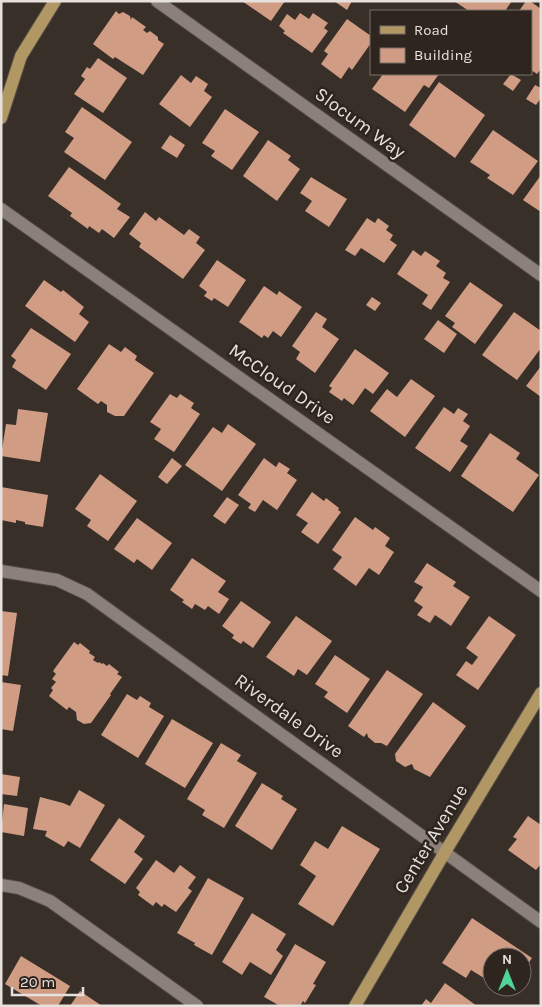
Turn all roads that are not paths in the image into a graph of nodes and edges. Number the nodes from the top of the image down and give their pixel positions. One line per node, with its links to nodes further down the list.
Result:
1 (55, 1): 3 (main road)
2 (157, 1): 5 (street, Slocum Way)
3 (1, 118)
4 (1, 208): 7 (street, McCloud Drive)
5 (541, 275)
6 (1, 571): 9 (street, Riverdale Drive)
7 (541, 591)
8 (541, 693): 9 (main road, Center Avenue)
9 (444, 852): 11 (street, Riverdale Drive); 13 (main road, Center Avenue)
10 (1, 885): 12 (street)
11 (541, 922)
12 (197, 1006)
13 (355, 1006)

